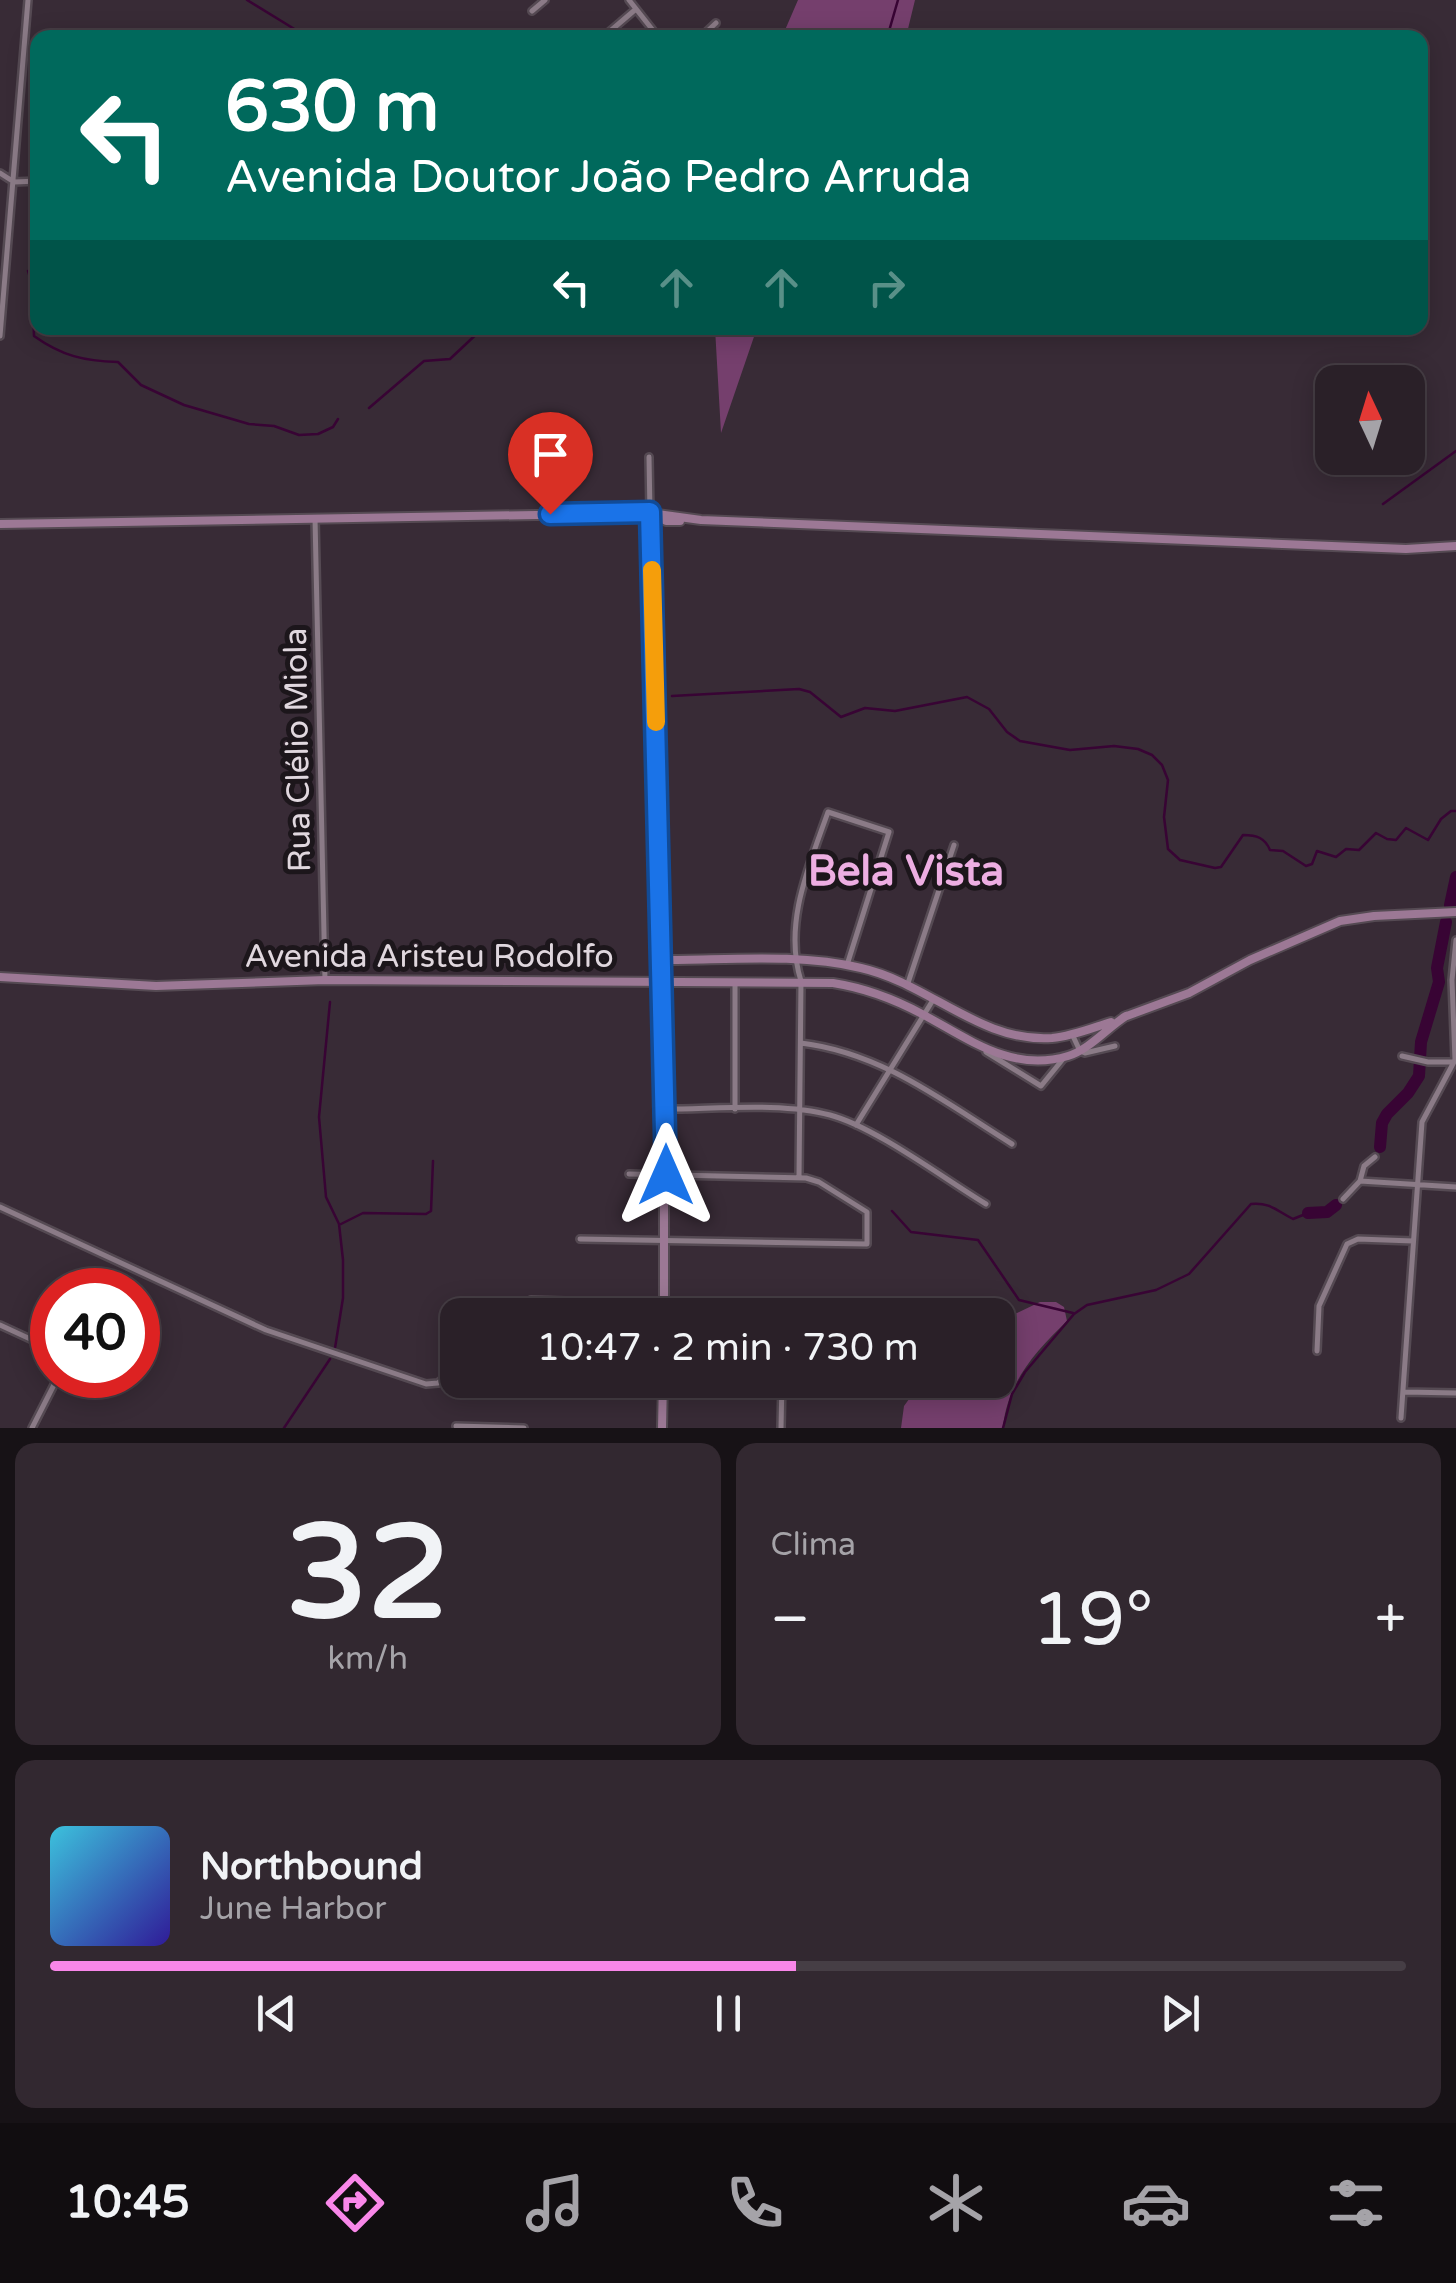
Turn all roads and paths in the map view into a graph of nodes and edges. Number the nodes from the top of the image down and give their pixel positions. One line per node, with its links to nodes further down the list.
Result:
1 (28, 0): 12 (street)
2 (545, 0): 5 (street)
3 (629, 0): 4 (street)
4 (636, 9): 7 (street); 8 (street)
5 (532, 11)
6 (716, 23): 9 (street)
7 (611, 30)
8 (653, 30)
9 (709, 30)
10 (0, 172): 12 (street)
11 (30, 181): 12 (street)
12 (14, 182): 13 (street)
13 (0, 336)
14 (648, 457): 15 (street)
15 (650, 512): 16 (street); 18 (street); 22 (street)
16 (316, 518): 17 (street); 26 (street, Rua Clélio Miola)
17 (0, 524)
18 (1456, 546)
19 (954, 845): 30 (street)
20 (1456, 912): 33 (street)
21 (1456, 940): 41 (street)
22 (663, 960): 23 (street); 28 (street)
23 (794, 960): 24 (street); 24 (street); 29 (street)
24 (847, 965): 30 (street)
25 (0, 977): 26 (street, Avenida Aristeu Rodolfo)
26 (325, 980): 28 (street, Avenida Aristeu Rodolfo)
27 (735, 980): 28 (street, Avenida Aristeu Rodolfo); 29 (street, Avenida Aristeu Rodolfo); 44 (street)
28 (664, 981): 43 (street)
29 (801, 981): 32 (street, Avenida Aristeu Rodolfo); 35 (street)
30 (908, 983): 31 (street)
31 (934, 997): 32 (street); 34 (street)
32 (924, 1015): 36 (street, Avenida Aristeu Rodolfo); 42 (street)
33 (1126, 1016): 34 (street); 38 (street, Avenida Aristeu Rodolfo)
34 (1072, 1034): 38 (street)
35 (800, 1043): 42 (street); 45 (street)
36 (975, 1045): 40 (street, Avenida Aristeu Rodolfo); 40 (street)
37 (1116, 1046): 38 (street)
38 (1080, 1051): 40 (street, Avenida Aristeu Rodolfo)
39 (1402, 1056): 41 (street)
40 (1064, 1057)
41 (1456, 1060): 53 (street)
42 (890, 1069): 46 (street); 47 (street)
43 (666, 1108): 44 (street); 50 (street)
44 (735, 1109): 45 (street)
45 (800, 1110): 46 (street); 51 (street)
46 (856, 1125): 56 (street)
47 (1012, 1144)
48 (1375, 1157): 52 (street)
49 (629, 1174): 50 (street)
50 (666, 1175): 51 (street); 59 (street)
51 (799, 1178): 59 (street)
52 (1360, 1181): 53 (street); 55 (street)
53 (1418, 1185): 54 (street); 60 (street)
54 (1456, 1187)
55 (1343, 1200)
56 (986, 1204)
57 (0, 1207): 65 (street)
58 (580, 1239): 59 (street)
59 (665, 1241): 61 (street)
60 (1413, 1241): 64 (street); 66 (street)
61 (664, 1298)
62 (0, 1325): 63 (street)
63 (30, 1339)
64 (1317, 1352)
65 (440, 1382)
66 (1405, 1392): 67 (street); 71 (street)
67 (1456, 1394)
68 (47, 1398): 73 (street)
69 (663, 1398): 75 (street)
70 (782, 1398): 76 (street)
71 (1401, 1418)
72 (456, 1426): 74 (street)
73 (32, 1428)
74 (524, 1428)
75 (662, 1428)
76 (781, 1428)

